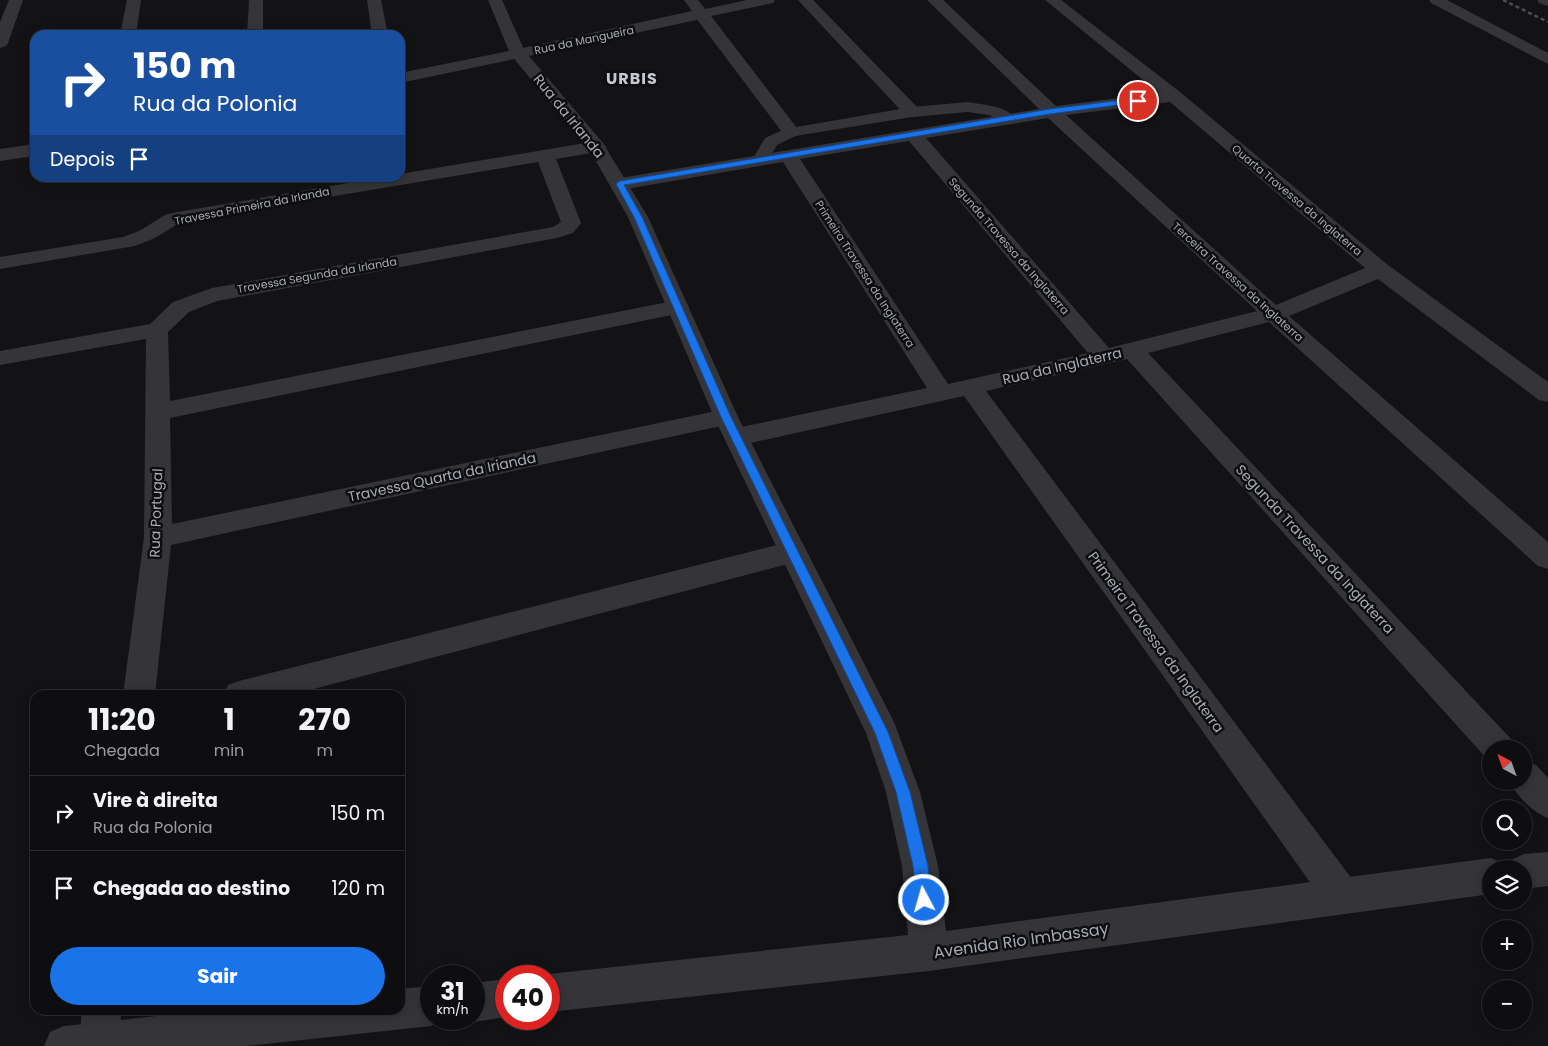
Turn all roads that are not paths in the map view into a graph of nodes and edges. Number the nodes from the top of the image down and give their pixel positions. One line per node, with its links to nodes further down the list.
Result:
1 (16, 0): 18 (street)
2 (134, 0): 15 (street)
3 (256, 0): 16 (street)
4 (374, 0): 17 (street)
5 (495, 0): 19 (street, Rua da Irlanda)
6 (691, 0): 14 (street)
7 (768, 0): 14 (street, Rua da Mangueira)
8 (805, 0): 23 (street)
9 (934, 0): 24 (street, Terceira Travessa da Inglaterra)
10 (1052, 0): 22 (street, Quarta Travessa da Inglaterra)
11 (1436, 0): 20 (street)
12 (1544, 0): 13 (street)
13 (1548, 2)
14 (701, 14): 19 (street, Rua da Mangueira); 26 (street)
15 (129, 30)
16 (255, 30)
17 (379, 30)
18 (0, 43)
19 (518, 54): 21 (street, Rua da Mangueira); 28 (street, Rua da Irlanda)
20 (1548, 59)
21 (405, 77)
22 (1174, 96): 24 (street); 38 (street, Quarta Travessa da Inglaterra)
23 (912, 112): 25 (lane); 26 (lane)
24 (1050, 112): 25 (street); 40 (street, Terceira Travessa da Inglaterra)
25 (1008, 119): 27 (street)
26 (791, 132): 33 (lane)
27 (914, 135): 32 (street); 43 (street, Segunda Travessa da Inglaterra)
28 (597, 147): 30 (street, Travessa Primeira da Irlanda); 36 (street, Rua da Irlanda)
29 (30, 151): 31 (street)
30 (545, 155): 34 (street, Travessa Primeira da Irlanda); 41 (street, Travessa Segunda da Irlanda)
31 (0, 156)
32 (788, 156): 33 (street); 46 (street, Primeira Travessa da Inglaterra)
33 (760, 160): 36 (street)
34 (405, 178)
35 (383, 182): 37 (street, Travessa Primeira da Irlanda)
36 (620, 184): 39 (street, Rua da Irlanda)
37 (0, 263)
38 (1380, 270): 40 (street, Rua da Inglaterra); 47 (street, Quarta Travessa da Inglaterra)
39 (678, 307): 48 (street); 49 (street, Rua da Irlanda)
40 (1273, 314): 42 (street, Rua da Inglaterra); 52 (street, Terceira Travessa da Inglaterra)
41 (157, 330): 44 (street); 48 (street, Rua Portugal)
42 (1132, 350): 43 (street, Rua da Inglaterra); 55 (street, Segunda Travessa da Inglaterra)
43 (1104, 356): 45 (street, Rua da Inglaterra)
44 (0, 358)
45 (970, 387): 46 (street, Rua da Inglaterra); 61 (street, Primeira Travessa da Inglaterra)
46 (942, 393): 49 (street, Rua da Inglaterra)
47 (1548, 394)
48 (157, 412): 50 (street, Rua Portugal)
49 (731, 427): 50 (street, Travessa Quarta da Irianda); 51 (street, Rua da Irlanda)
50 (158, 537): 53 (street, Rua Portugal)
51 (793, 552): 54 (street); 62 (street, Rua da Irlanda)
52 (1548, 558)
53 (140, 690)
54 (258, 690)
55 (1491, 740)
56 (1532, 785): 57 (street)
57 (1548, 802)
58 (1548, 869): 59 (street)
59 (1532, 871)
60 (1482, 877): 61 (street, Avenida Rio Imbassay)
61 (1342, 896): 62 (street, Avenida Rio Imbassay)
62 (929, 952): 63 (street, Avenida Rio Imbassay)
63 (560, 992)
64 (420, 1007): 65 (street)
65 (405, 1009)
66 (328, 1015): 67 (street)
67 (88, 1033)

